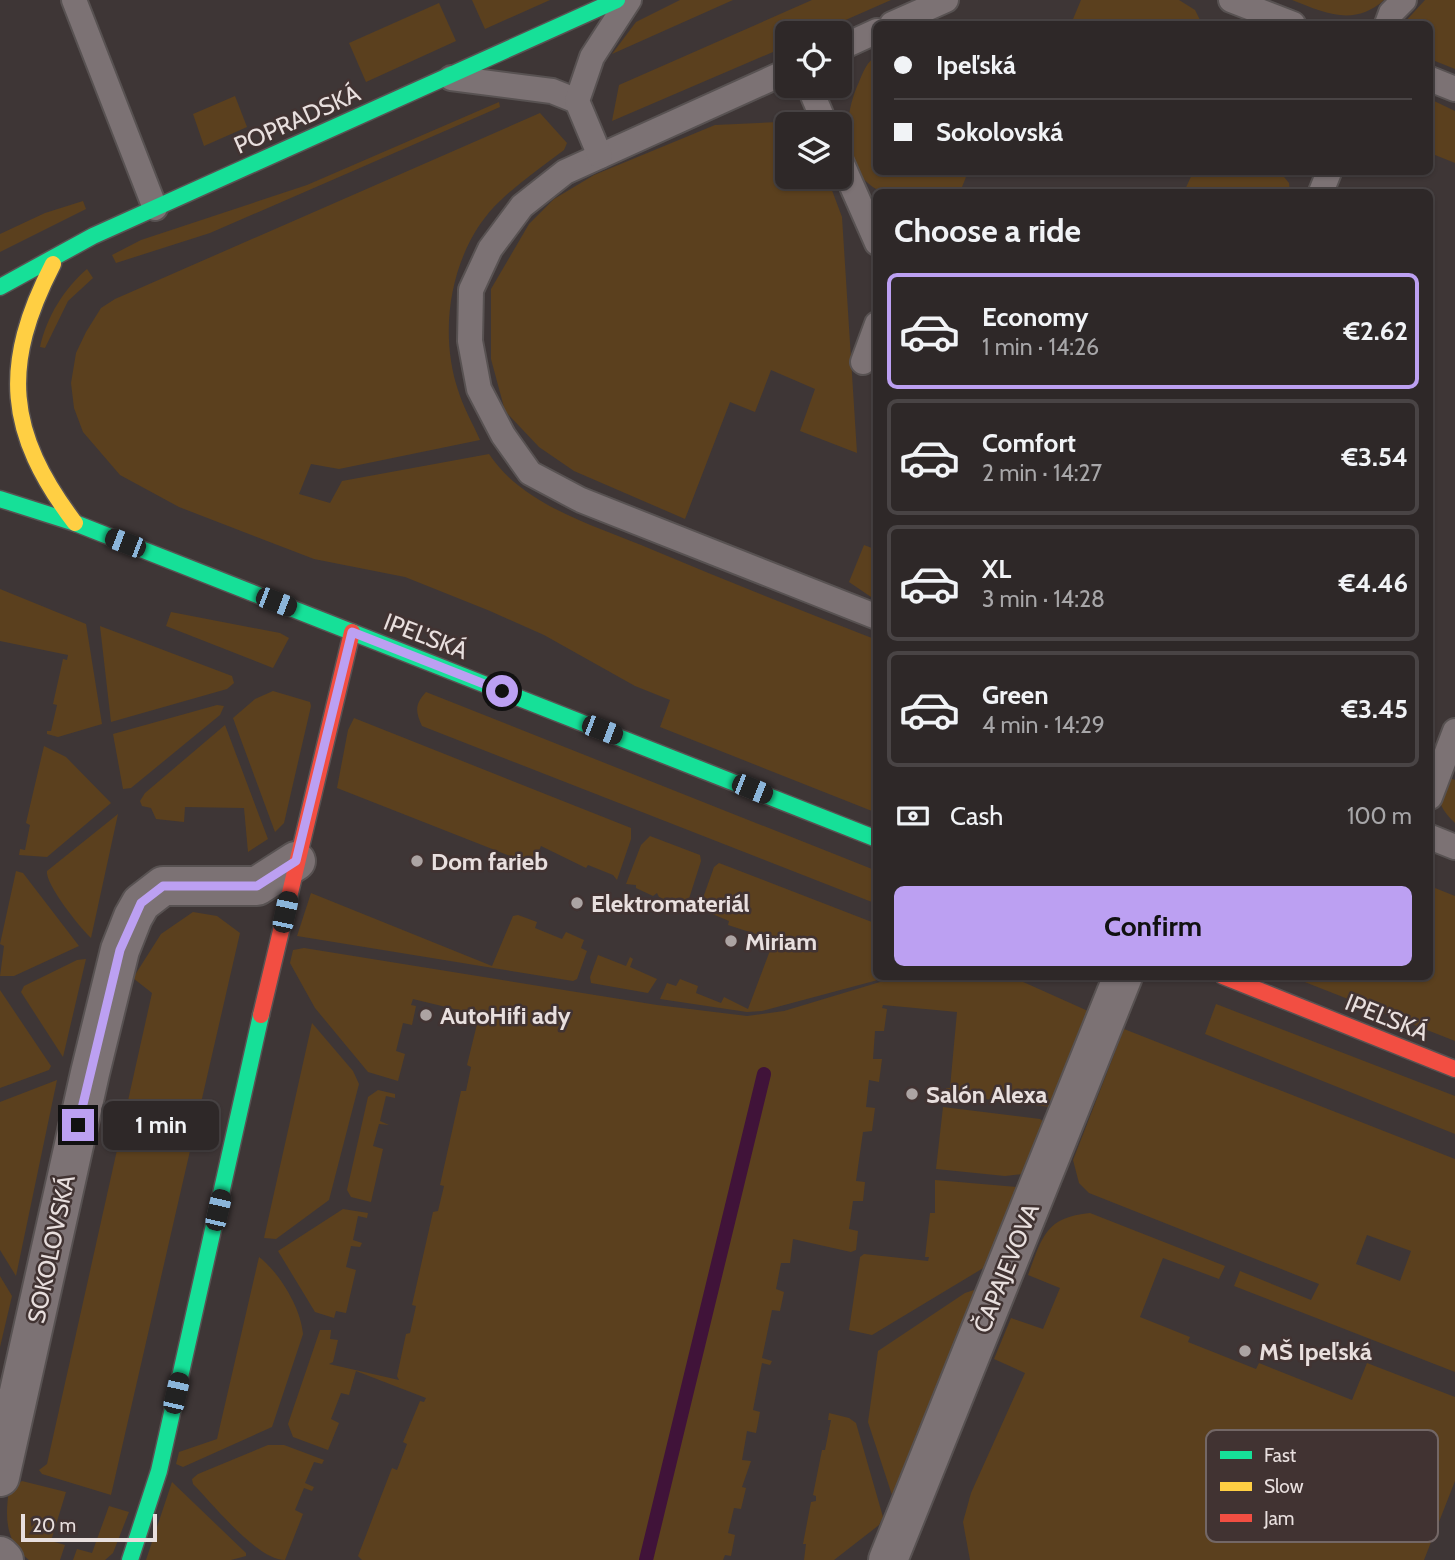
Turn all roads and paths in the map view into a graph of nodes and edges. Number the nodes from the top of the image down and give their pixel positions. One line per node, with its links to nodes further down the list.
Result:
1 (74, 0): 19 (lane)
2 (617, 0): 12 (street, POPRADSKÁ)
3 (629, 0): 16 (lane)
4 (946, 0): 7 (lane)
5 (1231, 0): 8 (lane)
6 (1404, 0): 9 (lane)
7 (899, 21)
8 (1285, 21)
9 (1388, 21)
10 (873, 33): 11 (lane)
11 (852, 42)
12 (443, 77): 16 (lane); 19 (street, POPRADSKÁ)
13 (775, 77): 17 (lane)
14 (1433, 80): 15 (lane)
15 (1455, 89)
16 (577, 101): 17 (lane)
17 (600, 156): 27 (lane)
18 (852, 186): 20 (lane)
19 (155, 208): 21 (street, POPRADSKÁ)
20 (873, 234)
21 (67, 248): 22 (street, POPRADSKÁ); 26 (street, IPEĽSKÁ)
22 (0, 287)
23 (873, 335): 24 (lane)
24 (863, 362)
25 (0, 499): 26 (street, IPEĽSKÁ)
26 (75, 523): 28 (street, IPEĽSKÁ)
27 (873, 615)
28 (352, 632): 31 (street, IPEĽSKÁ); 34 (street)
29 (1455, 730): 30 (lane)
30 (1433, 789)
31 (873, 837)
32 (1433, 838): 33 (lane)
33 (1455, 847)
34 (296, 861): 38 (street, SOKOLOVSKÁ); 41 (street)
35 (1121, 980): 42 (street, ČAPAJEVOVA)
36 (1233, 980): 37 (street, IPEĽSKÁ)
37 (1455, 1069)
38 (2, 1468)
39 (0, 1556): 40 (street)
40 (4, 1560)
41 (130, 1560)
42 (888, 1560)

